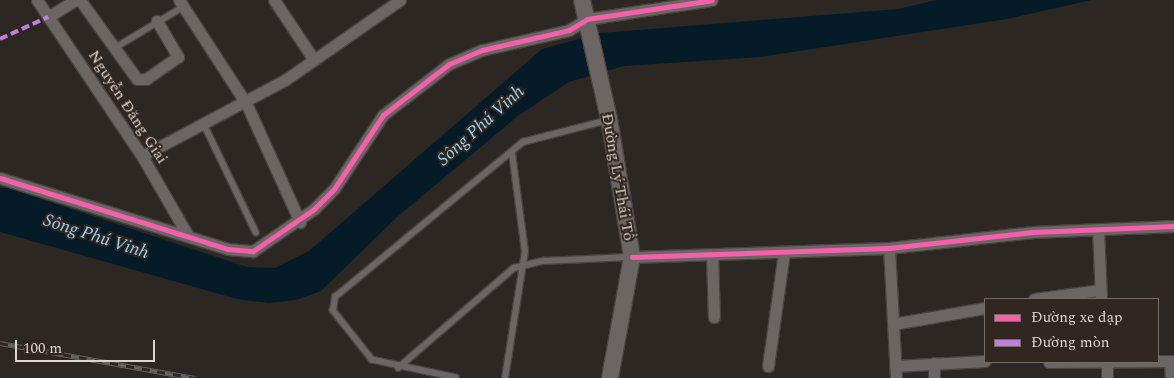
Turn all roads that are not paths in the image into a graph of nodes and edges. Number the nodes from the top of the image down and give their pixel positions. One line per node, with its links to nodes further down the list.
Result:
1 (37, 0): 9 (street, Nguyễn Đăng Giai)
2 (75, 0): 9 (street)
3 (80, 0): 12 (street)
4 (274, 0): 13 (street)
5 (400, 0): 13 (street)
6 (582, 0): 11 (main road, Đường Lý Thái Tổ)
7 (712, 0): 11 (street)
8 (181, 3): 10 (lane); 14 (street)
9 (48, 17): 18 (street, Nguyễn Đăng Giai)
10 (157, 21): 12 (lane); 12 (street)
11 (589, 26): 15 (main road, Đường Lý Thái Tổ); 20 (street)
12 (113, 49)
13 (314, 60): 14 (street)
14 (246, 103): 16 (street); 20 (street)
15 (609, 119): 17 (lane); 28 (main road, Đường Lý Thái Tổ)
16 (205, 126): 18 (street); 23 (lane)
17 (512, 153): 29 (lane); 42 (lane)
18 (142, 156): 24 (street, Nguyễn Đăng Giai)
19 (0, 178): 24 (street)
20 (300, 222): 24 (street)
21 (1174, 226): 22 (street)
22 (1098, 229): 25 (street); 30 (street)
23 (256, 232)
24 (187, 234)
25 (888, 248): 26 (street); 34 (street)
26 (784, 252): 27 (street); 40 (street)
27 (712, 254): 28 (street); 33 (street)
28 (632, 257): 29 (lane); 45 (main road, Đường Lý Thái Tổ)
29 (523, 265): 42 (lane); 44 (lane)
30 (1100, 294): 31 (street)
31 (1047, 298)
32 (984, 308): 34 (street)
33 (714, 317)
34 (893, 324): 41 (street)
35 (984, 360): 38 (street)
36 (1159, 361): 37 (street)
37 (1172, 361): 49 (street)
38 (934, 363): 41 (street); 47 (street)
39 (1107, 363): 48 (street)
40 (768, 366)
41 (895, 366): 46 (street)
42 (398, 368): 43 (lane)
43 (456, 378)
44 (505, 378)
45 (610, 378)
46 (896, 378)
47 (934, 378)
48 (1107, 378)
49 (1172, 378)

